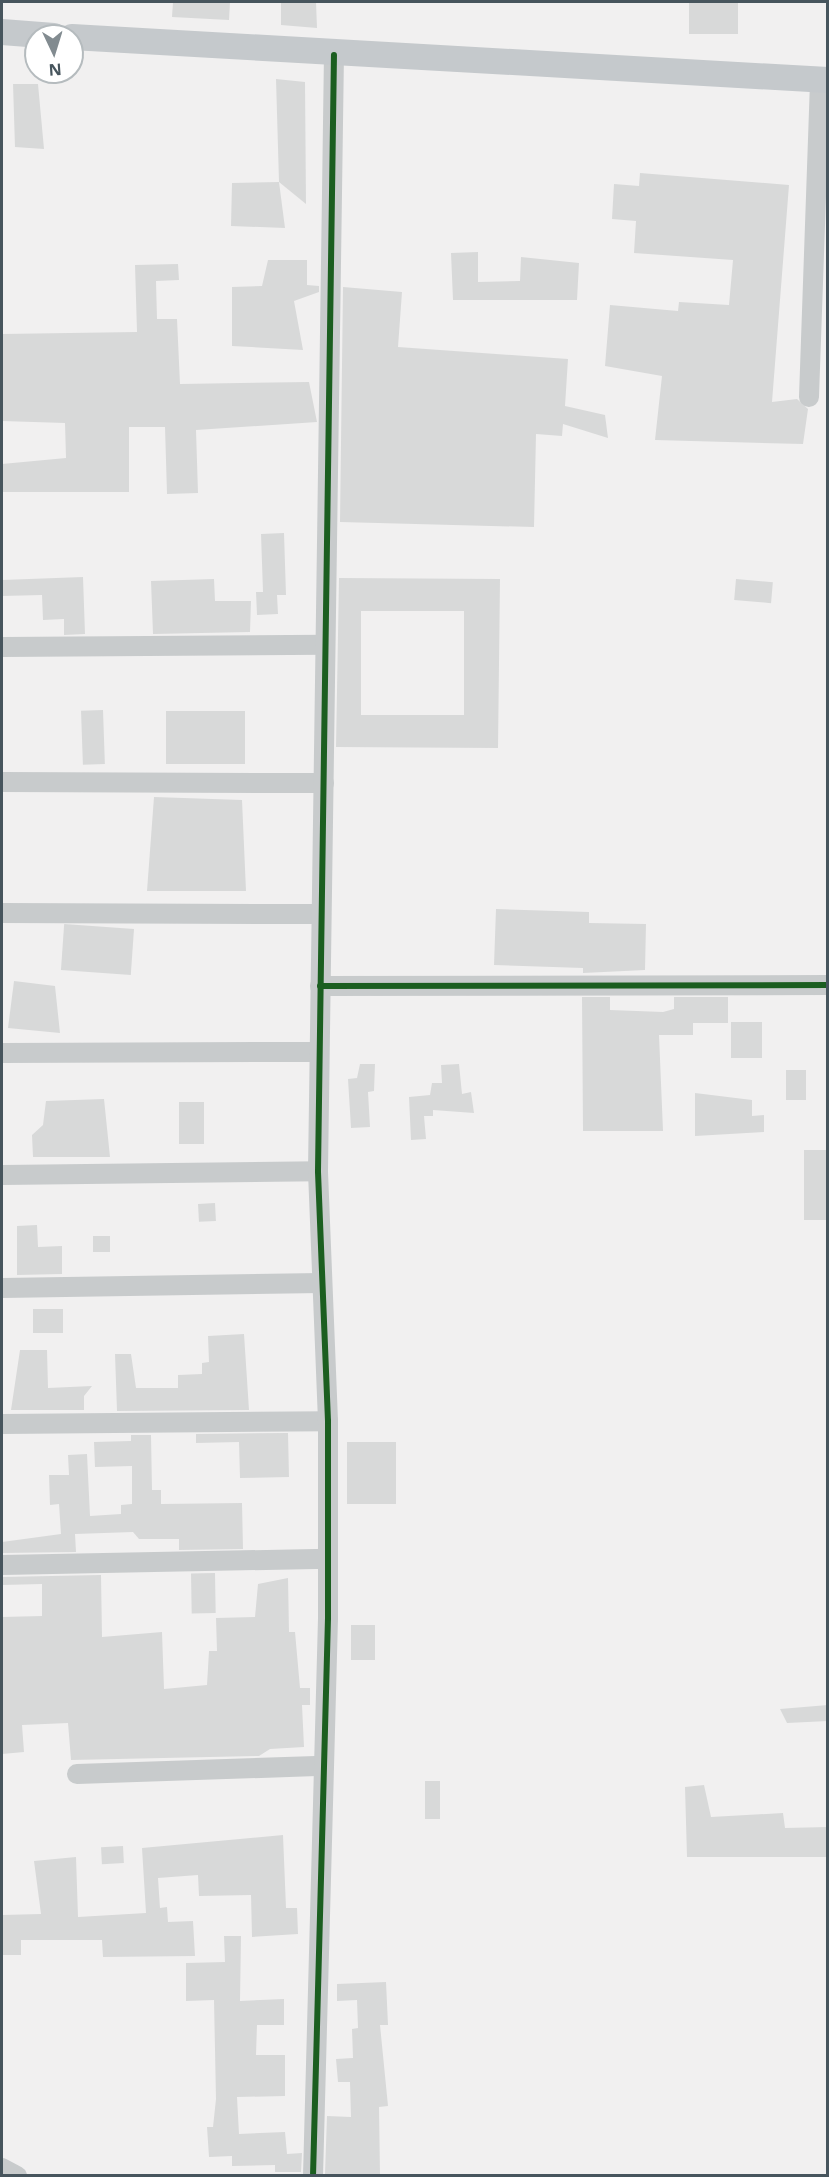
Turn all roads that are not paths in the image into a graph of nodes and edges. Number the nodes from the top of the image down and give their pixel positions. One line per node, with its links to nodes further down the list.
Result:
1 (2, 32): 2 (main road)
2 (24, 34)
3 (84, 38): 4 (main road)
4 (334, 55): 5 (main road); 7 (street)
5 (825, 82): 6 (street)
6 (809, 397)
7 (325, 645): 8 (street); 10 (street)
8 (2, 647)
9 (2, 782): 10 (street)
10 (324, 783): 12 (street)
11 (2, 913): 12 (street)
12 (321, 914): 14 (street)
13 (828, 985): 14 (street)
14 (320, 986): 15 (street)
15 (319, 1052): 16 (street); 17 (street)
16 (2, 1053)
17 (318, 1172): 18 (street); 19 (street)
18 (2, 1175)
19 (321, 1283): 20 (street); 21 (street)
20 (2, 1288)
21 (328, 1421): 22 (street); 23 (street)
22 (2, 1424)
23 (328, 1559): 24 (street); 25 (street)
24 (2, 1565)
25 (324, 1766): 26 (street); 29 (street)
26 (77, 1774)
27 (2, 2168): 28 (street)
28 (17, 2175)
29 (313, 2175)

